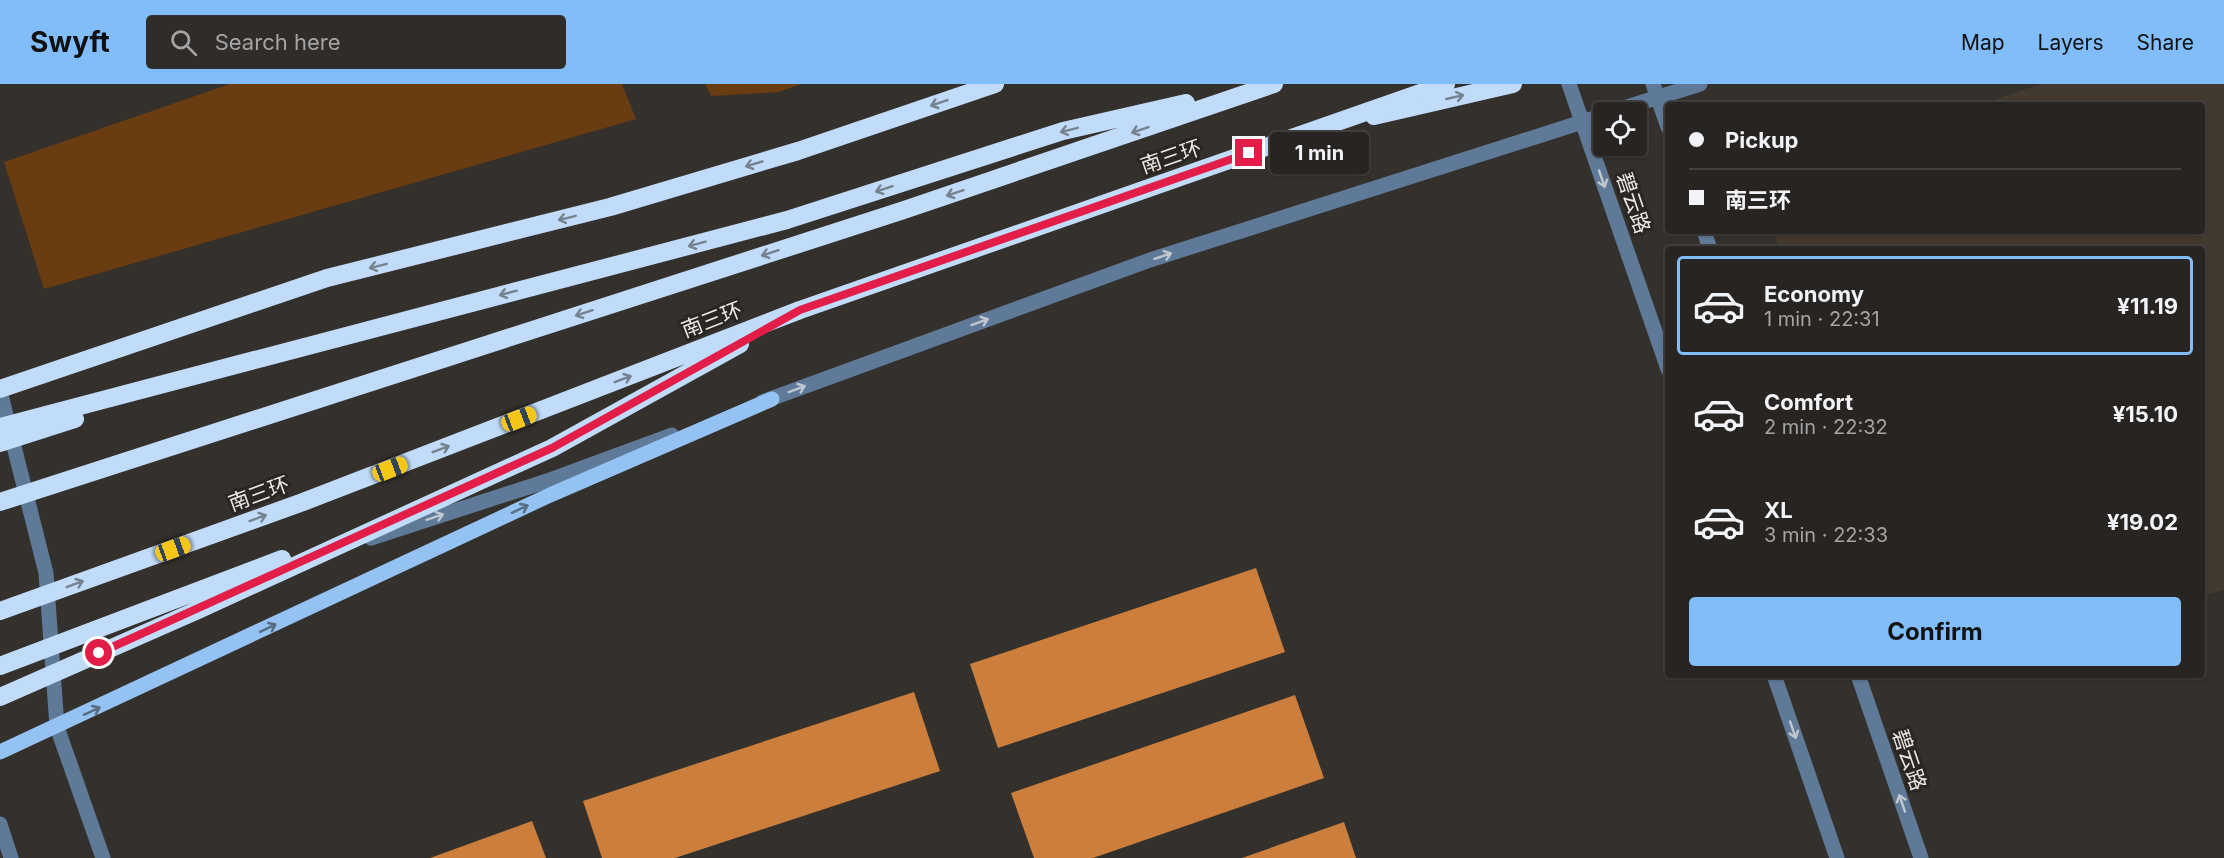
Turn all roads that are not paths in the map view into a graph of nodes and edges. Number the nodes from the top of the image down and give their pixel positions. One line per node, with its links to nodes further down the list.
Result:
1 (995, 84): 17 (highway, one-way to 17)
2 (1270, 84): 15 (highway, one-way to 15, bridge)
3 (1274, 84): 21 (highway, 南三环, one-way to 21, bridge)
4 (1446, 84): 13 (highway, 南三环, bridge)
5 (1513, 84): 13 (highway, one-way to 5, bridge)
6 (1569, 84): 12 (street, 碧云路)
7 (1700, 84): 8 (street)
8 (1655, 91): 9 (street); 11 (street)
9 (1632, 102)
10 (1593, 118): 12 (street)
11 (1665, 119)
12 (1582, 122): 16 (street, 碧云路, one-way to 16); 18 (street, one-way to 12)
13 (1316, 129): 14 (highway, 南三环, bridge)
14 (800, 310): 22 (highway, bridge); 23 (highway, 南三环, one-way to 14, bridge)
15 (270, 355): 19 (highway, bridge); 20 (highway, bridge)
16 (1665, 360)
17 (0, 390): 24 (street)
18 (772, 399): 24 (street, one-way to 18); 30 (main road, one-way to 18)
19 (0, 427)
20 (0, 443)
21 (0, 501)
22 (426, 505): 26 (highway, bridge); 29 (highway, bridge)
23 (0, 611)
24 (51, 642): 25 (street); 30 (street)
25 (0, 659)
26 (0, 666)
27 (1775, 678): 35 (street, one-way to 35)
28 (1859, 678): 36 (street, 碧云路, one-way to 28)
29 (0, 697)
30 (57, 727): 31 (main road); 34 (street)
31 (0, 752)
32 (0, 824): 33 (street)
33 (11, 858)
34 (103, 858)
35 (1837, 858)
36 (1921, 858)

